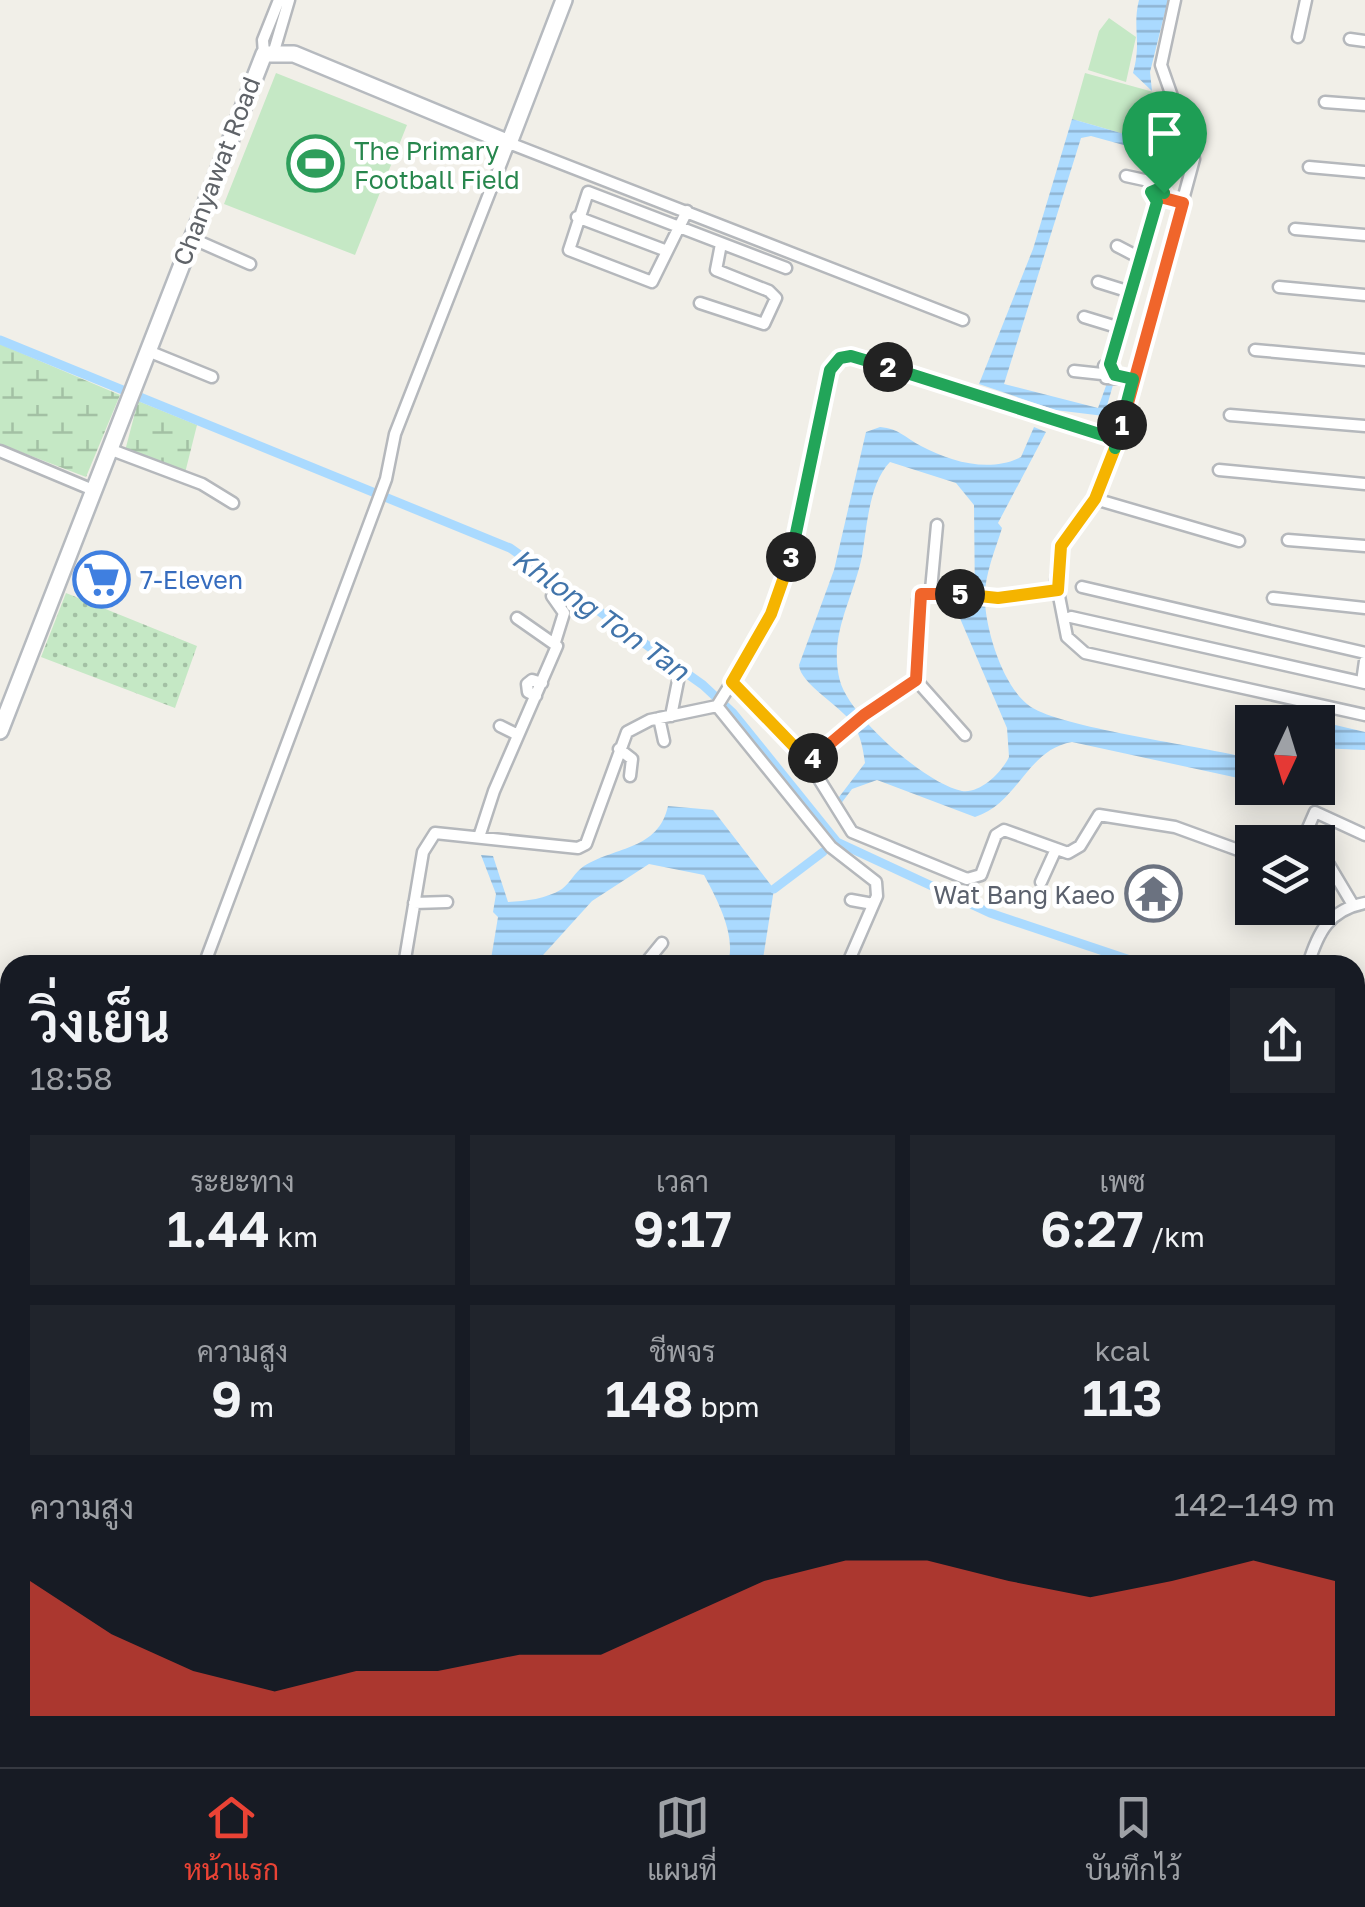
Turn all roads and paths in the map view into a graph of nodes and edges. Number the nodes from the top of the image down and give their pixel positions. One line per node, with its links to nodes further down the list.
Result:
1 (279, 0): 9 (street)
2 (289, 0): 9 (street)
3 (564, 0): 12 (main road)
4 (1175, 0): 17 (street)
5 (1306, 0): 6 (street)
6 (1298, 38)
7 (1350, 39): 8 (street)
8 (1365, 41)
9 (269, 52): 12 (main road, Chanyawat Road); 23 (main road, Chanyawat Road)
10 (1324, 102): 11 (street)
11 (1365, 105)
12 (509, 143): 18 (street); 98 (street)
13 (1309, 167): 14 (street)
14 (1365, 172)
15 (1126, 176): 16 (street)
16 (1159, 196): 17 (street); 27 (street)
17 (1183, 203): 44 (street)
18 (683, 209): 20 (street); 36 (street)
19 (578, 217): 20 (street); 26 (street); 26 (street)
20 (676, 229): 24 (street); 26 (street)
21 (1294, 229): 22 (street)
22 (1365, 235)
23 (191, 238): 28 (street); 39 (main road, Chanyawat Road)
24 (721, 244): 29 (street); 34 (street)
25 (1117, 246): 27 (street)
26 (667, 251)
27 (1140, 258): 32 (street)
28 (250, 264)
29 (786, 268)
30 (1098, 282): 32 (street)
31 (1279, 287): 33 (street)
32 (1130, 292): 37 (street)
33 (1365, 295)
34 (700, 303)
35 (1084, 317): 37 (street)
36 (963, 320)
37 (1120, 328): 42 (street)
38 (1256, 350): 40 (street)
39 (148, 351): 43 (street); 48 (main road, Chanyawat Road)
40 (1365, 360)
41 (1074, 371): 42 (street)
42 (1109, 371): 44 (street)
43 (212, 376)
44 (1133, 379): 47 (street)
45 (1230, 414): 46 (street)
46 (1365, 426)
47 (1118, 440): 53 (street); 73 (street)
48 (108, 450): 52 (main road, Chanyawat Road); 54 (street)
49 (0, 452): 52 (street)
50 (1218, 470): 51 (street)
51 (1365, 484)
52 (93, 490): 78 (main road, Chanyawat Road)
53 (1095, 499): 57 (street); 61 (street)
54 (233, 502)
55 (937, 525): 60 (street)
56 (1288, 540): 58 (street)
57 (1239, 541)
58 (1365, 546)
59 (1082, 586): 68 (street)
60 (931, 590): 61 (street); 70 (street)
61 (1058, 590): 75 (street)
62 (552, 596): 67 (street)
63 (1273, 598): 64 (street)
64 (1365, 608)
65 (1071, 617): 72 (street)
66 (517, 618): 67 (street)
67 (556, 642): 79 (street)
68 (1365, 653)
69 (1365, 661): 72 (street)
70 (916, 680): 80 (street); 83 (street)
71 (678, 681): 76 (street)
72 (1364, 682)
73 (730, 685): 74 (street); 83 (street)
74 (719, 704): 76 (street); 95 (street)
75 (1365, 715)
76 (665, 717): 81 (street); 82 (street)
77 (500, 726): 79 (street)
78 (0, 731)
79 (518, 735): 87 (street)
80 (966, 735)
81 (664, 741)
82 (618, 749): 84 (street); 87 (street)
83 (809, 762): 88 (street)
84 (630, 776)
85 (1309, 825): 86 (street)
86 (1365, 835)
87 (479, 837): 94 (street)
88 (1056, 849): 89 (street); 91 (street)
89 (1235, 849)
90 (1335, 871): 96 (street)
91 (1041, 882)
92 (851, 900): 95 (street)
93 (447, 902): 94 (street)
94 (414, 904): 99 (street)
95 (873, 904): 101 (street)
96 (1359, 904): 102 (street)
97 (662, 942): 100 (street)
98 (208, 955)
99 (406, 955)
100 (652, 955)
101 (851, 955)
102 (1312, 955)

